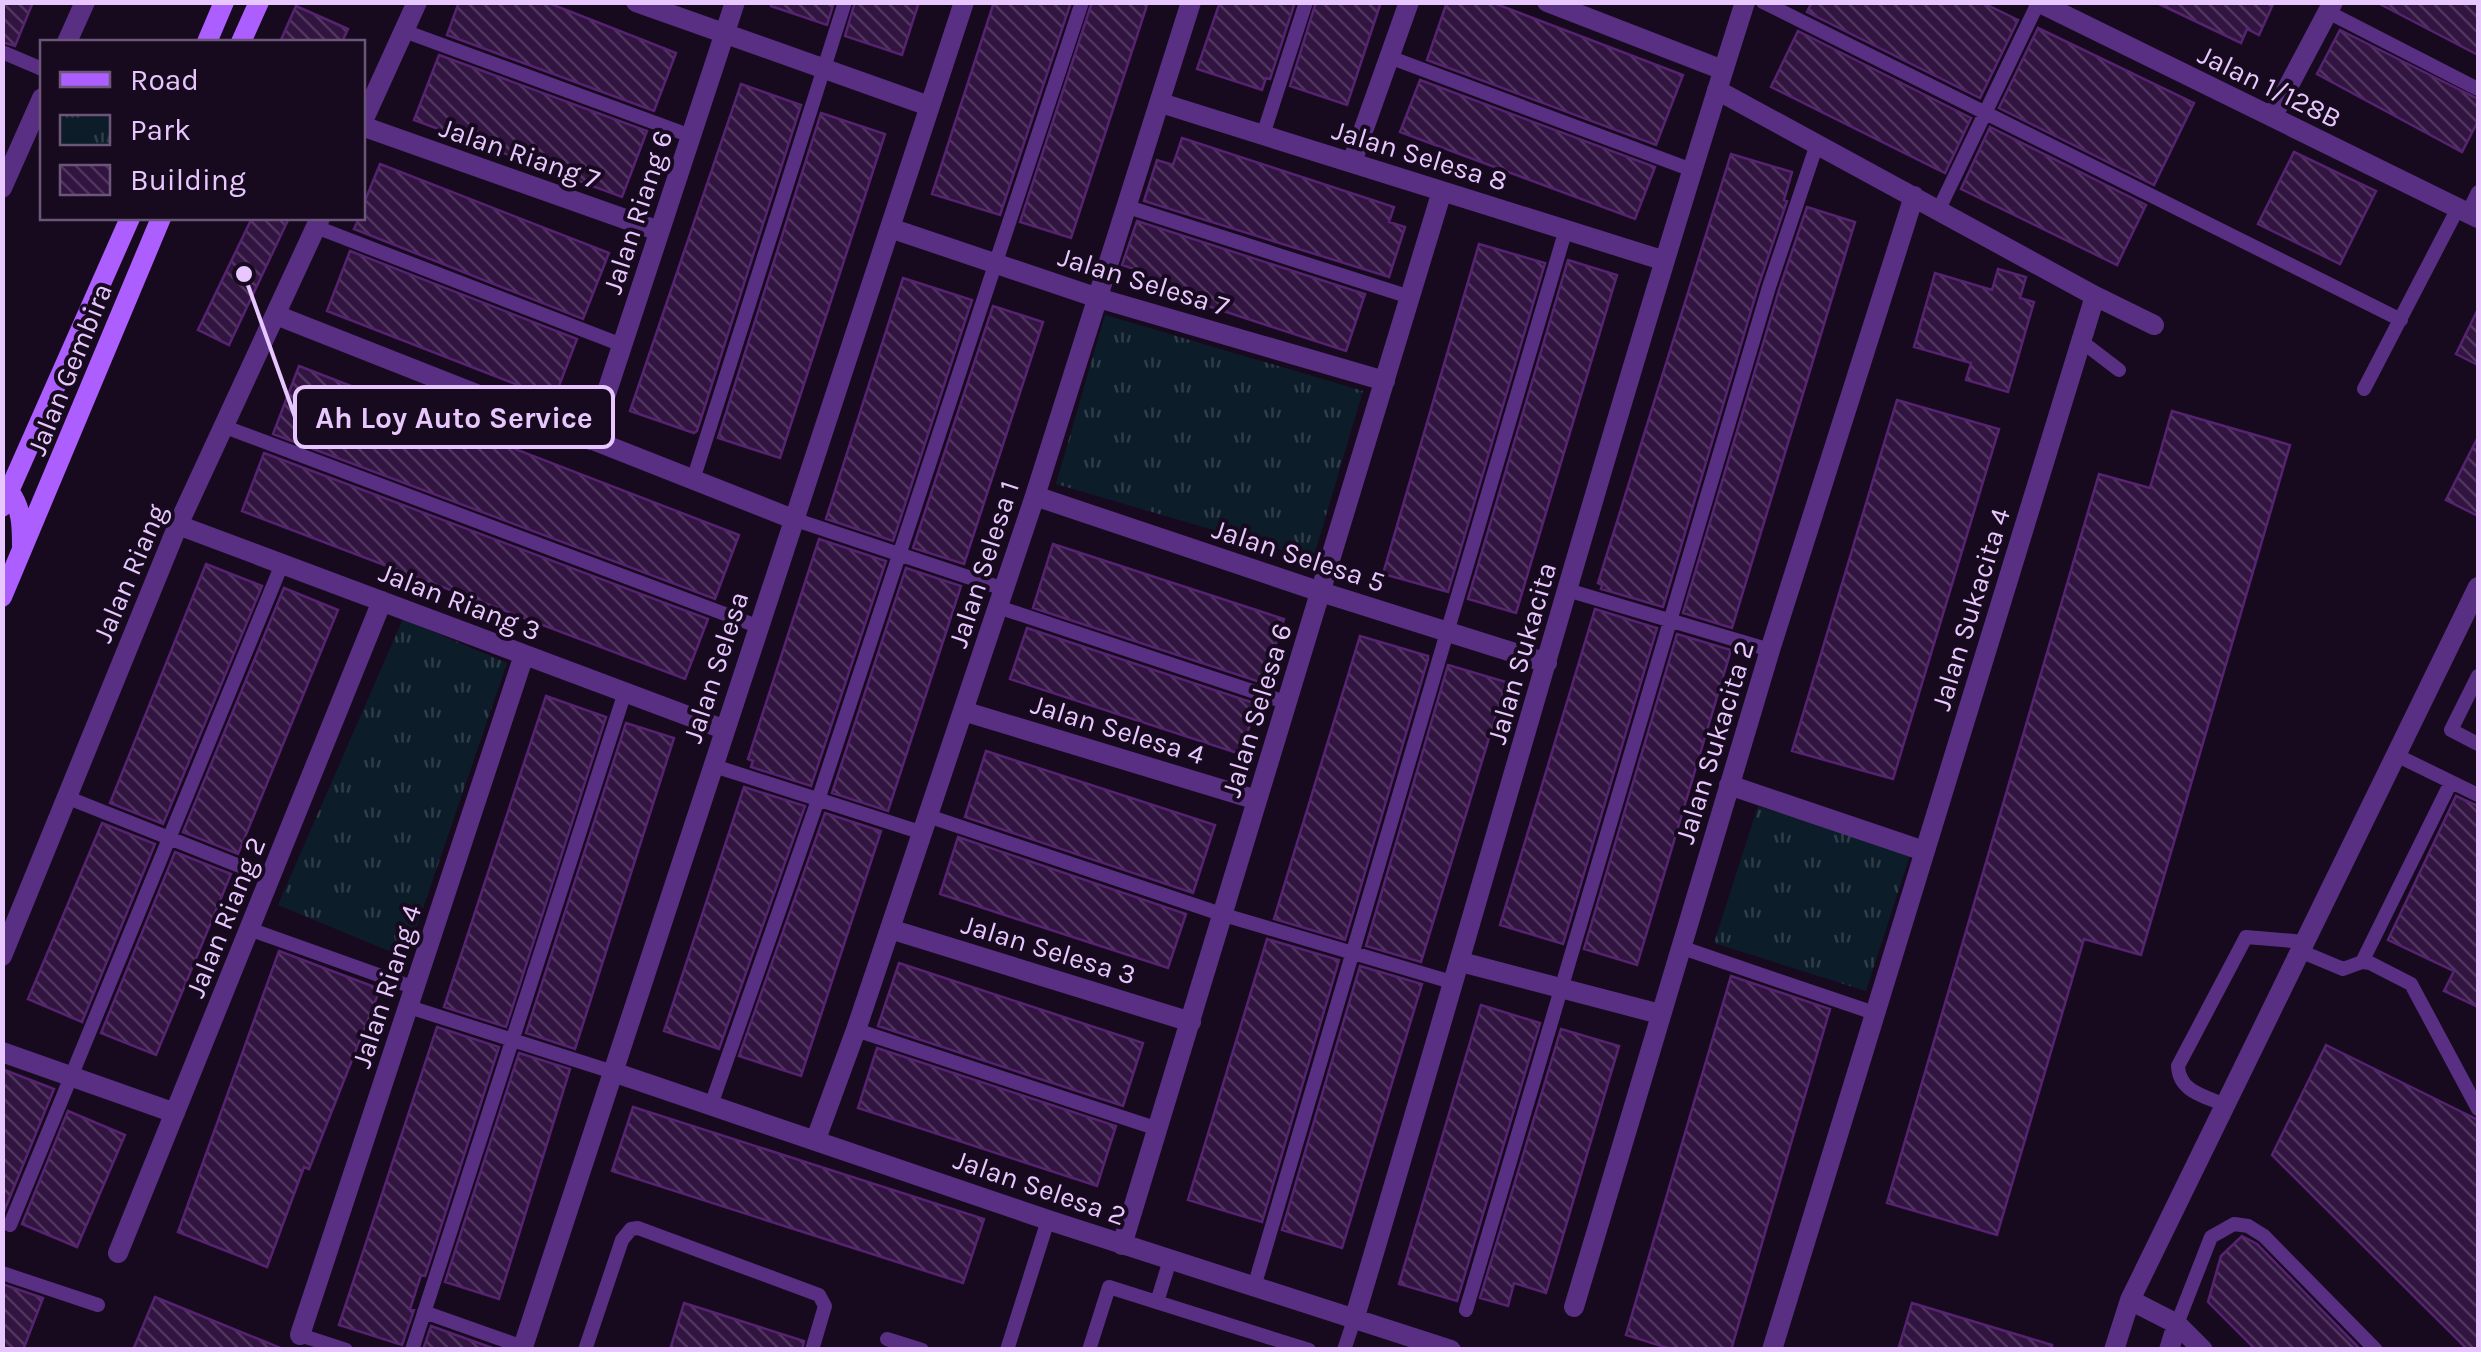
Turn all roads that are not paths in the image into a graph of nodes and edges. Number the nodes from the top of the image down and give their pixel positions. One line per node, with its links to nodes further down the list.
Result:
1 (85, 2): 20 (street)
2 (224, 2): 21 (main road)
3 (259, 2): 22 (main road)
4 (417, 2): 18 (street)
5 (636, 2): 19 (street)
6 (735, 2): 19 (street, Jalan Riang 6)
7 (845, 2): 26 (lane)
8 (964, 2): 31 (street, Jalan Selesa)
9 (1082, 2): 55 (lane)
10 (1192, 2): 30 (street, Jalan Selesa 1)
11 (1306, 2): 36 (lane)
12 (1409, 2): 24 (street)
13 (1546, 2): 27 (street)
14 (1744, 2): 27 (street, Jalan Sukacita)
15 (1764, 2): 32 (lane)
16 (2038, 2): 32 (lane); 34 (street, Jalan 1/128B)
17 (2331, 8): 28 (lane); 34 (street)
18 (404, 31): 33 (street); 37 (lane)
19 (724, 35): 26 (street); 37 (street, Jalan Riang 6)
20 (68, 40)
21 (208, 40)
22 (242, 40)
23 (2, 52): 25 (lane)
24 (1389, 57): 39 (street); 40 (lane)
25 (40, 68)
26 (823, 69): 31 (street); 69 (lane)
27 (1720, 80): 38 (street); 40 (street, Jalan Sukacita)
28 (2478, 90)
29 (40, 103): 41 (street)
30 (1161, 103): 36 (street, Jalan Selesa 8); 45 (street, Jalan Selesa 1)
31 (929, 106): 51 (street, Jalan Selesa)
32 (1986, 111): 46 (lane); 60 (lane)
33 (365, 118)
34 (2272, 118): 47 (street, Jalan 1/128B)
35 (365, 126): 53 (street, Jalan Riang 7)
36 (1263, 134): 39 (street, Jalan Selesa 8)
37 (691, 136): 53 (street, Jalan Riang 6)
38 (1817, 144): 44 (street); 85 (lane)
39 (1352, 162): 42 (street, Jalan Selesa 8)
40 (1692, 170): 54 (street, Jalan Sukacita)
41 (3, 188)
42 (1442, 191): 52 (street, Jalan Selesa 8); 57 (street, Jalan Selesa 6)
43 (2478, 192): 47 (lane)
44 (1914, 196): 46 (street); 88 (street, Jalan Sukacita 2)
45 (1128, 207): 57 (lane); 58 (street, Jalan Selesa 1)
46 (1939, 209): 56 (street)
47 (2468, 213): 60 (lane)
48 (129, 220): 71 (main road, Jalan Gembira)
49 (160, 220): 72 (main road, Jalan Gembira)
50 (318, 222): 59 (street, Jalan Riang); 63 (lane)
51 (890, 228): 55 (street, Jalan Selesa 7); 73 (street, Jalan Selesa)
52 (1566, 229): 54 (street, Jalan Selesa 8); 87 (lane)
53 (660, 231): 63 (street, Jalan Riang 6)
54 (1662, 260): 80 (street, Jalan Sukacita)
55 (996, 264): 58 (street, Jalan Selesa 7); 77 (lane)
56 (2095, 296): 61 (street); 62 (street, Jalan Sukacita 4)
57 (1410, 297): 65 (street, Jalan Selesa 6)
58 (1098, 298): 65 (street, Jalan Selesa 7); 70 (street, Jalan Selesa 1)
59 (276, 315): 67 (street, Jalan Riang); 68 (street)
60 (2401, 320): 66 (lane)
61 (2154, 325)
62 (2081, 342): 64 (lane); 107 (street, Jalan Sukacita 4)
63 (622, 344): 68 (street, Jalan Riang 6)
64 (2119, 370)
65 (1385, 381): 81 (street, Jalan Selesa 6)
66 (2364, 389)
67 (225, 427): 75 (street, Jalan Riang); 86 (lane)
68 (590, 440): 69 (street)
69 (693, 480): 73 (street)
70 (1035, 496): 81 (street, Jalan Selesa 5); 83 (street, Jalan Selesa 1)
71 (6, 499): 74 (main road)
72 (44, 503): 74 (main road); 76 (main road, Jalan Gembira)
73 (793, 519): 77 (lane); 86 (street, Jalan Selesa)
74 (12, 525): 76 (main road)
75 (178, 525): 78 (street, Jalan Riang 3); 102 (street, Jalan Riang)
76 (22, 552): 82 (main road, Jalan Gembira)
77 (900, 554): 83 (lane); 103 (lane)
78 (282, 564): 84 (street, Jalan Riang 3); 106 (lane)
79 (2478, 587): 97 (street)
80 (1568, 590): 85 (lane); 90 (street, Jalan Sukacita)
81 (1321, 592): 87 (street, Jalan Selesa 5); 93 (street, Jalan Selesa 6)
82 (2, 597)
83 (1001, 598): 93 (lane); 94 (street, Jalan Selesa 1)
84 (382, 602): 89 (street, Jalan Riang 3); 108 (street, Jalan Riang 2)
85 (1670, 621): 88 (lane); 119 (lane)
86 (757, 626): 95 (street, Jalan Selesa)
87 (1446, 631): 90 (street, Jalan Selesa 5); 114 (lane)
88 (1770, 650): 100 (street, Jalan Sukacita 2)
89 (524, 655): 92 (street, Jalan Riang 3); 120 (street, Jalan Riang 4)
90 (1547, 663): 116 (street, Jalan Sukacita)
91 (2478, 676): 96 (lane)
92 (625, 692): 95 (street, Jalan Riang 3); 125 (lane)
93 (1288, 703): 104 (street, Jalan Selesa 6)
94 (964, 711): 104 (street, Jalan Selesa 4); 105 (street, Jalan Selesa 1)
95 (723, 729): 98 (street, Jalan Selesa)
96 (2478, 744)
97 (2396, 755): 99 (lane); 112 (street)
98 (712, 764): 103 (lane); 127 (street, Jalan Selesa)
99 (2451, 782): 101 (lane); 117 (lane)
100 (1729, 785): 107 (street); 113 (street, Jalan Sukacita 2)
101 (2478, 795)
102 (66, 797): 106 (lane); 115 (street, Jalan Riang)
103 (818, 800): 105 (lane); 129 (lane)
104 (1256, 800): 109 (street, Jalan Selesa 6)
105 (925, 824): 109 (lane); 111 (street, Jalan Selesa 1)
106 (171, 839): 108 (lane); 128 (lane)
107 (1924, 851): 122 (street, Jalan Sukacita 4)
108 (270, 878): 110 (street, Jalan Riang 2)
109 (1224, 915): 114 (lane); 123 (street, Jalan Selesa 6)
110 (249, 929): 120 (lane); 132 (street, Jalan Riang 2)
111 (890, 929): 123 (street, Jalan Selesa 3); 124 (street, Jalan Selesa 1)
112 (2302, 947): 117 (lane); 130 (street); 130 (lane)
113 (1680, 948): 121 (street, Jalan Sukacita 2); 122 (lane)
114 (1353, 951): 118 (lane); 141 (lane)
115 (2, 956)
116 (1461, 962): 118 (street, Jalan Sukacita); 119 (street)
117 (2362, 962): 131 (lane)
118 (1454, 983): 148 (street, Jalan Sukacita)
119 (1561, 988): 121 (street); 146 (lane)
120 (412, 997): 125 (lane); 150 (street, Jalan Riang 4)
121 (1660, 1014): 145 (street, Jalan Sukacita 2)
122 (1874, 1014): 163 (street, Jalan Sukacita 4)
123 (1191, 1022): 133 (street, Jalan Selesa 6)
124 (856, 1030): 133 (lane); 134 (street, Jalan Selesa 1)
125 (510, 1041): 127 (lane); 147 (lane)
126 (2, 1052): 128 (street)
127 (613, 1072): 129 (street, Jalan Selesa 2); 152 (street, Jalan Selesa)
128 (74, 1077): 132 (street); 136 (lane)
129 (711, 1104): 134 (street, Jalan Selesa 2)
130 (2225, 1105): 142 (street)
131 (2478, 1109)
132 (174, 1113): 138 (street, Jalan Riang 2)
133 (1158, 1129): 137 (street, Jalan Selesa 6)
134 (816, 1139): 135 (street, Jalan Selesa 2)
135 (1048, 1220): 137 (street, Jalan Selesa 2); 158 (lane)
136 (10, 1225)
137 (1122, 1245): 139 (street, Jalan Selesa 2)
138 (118, 1253)
139 (1170, 1260): 141 (street, Jalan Selesa 2); 143 (lane)
140 (2, 1272): 144 (lane)
141 (1254, 1287): 148 (street, Jalan Selesa 2)
142 (2130, 1300): 149 (street); 164 (street)
143 (1158, 1302): 159 (lane); 160 (lane)
144 (98, 1305)
145 (1574, 1308)
146 (1466, 1310)
147 (424, 1312): 152 (lane); 154 (lane)
148 (1354, 1320): 161 (lane); 162 (street, Jalan Selesa 2)
149 (2177, 1324): 165 (street); 166 (street); 167 (lane)
150 (300, 1335): 153 (lane)
151 (887, 1339): 157 (lane)
152 (522, 1348)
153 (346, 1350)
154 (412, 1350)
155 (585, 1350): 156 (lane)
156 (812, 1350)
157 (922, 1350)
158 (1008, 1350)
159 (1088, 1350)
160 (1309, 1350)
161 (1344, 1350)
162 (1451, 1350)
163 (1772, 1350)
164 (2114, 1350)
165 (2169, 1350)
166 (2203, 1350)
167 (2376, 1350)

